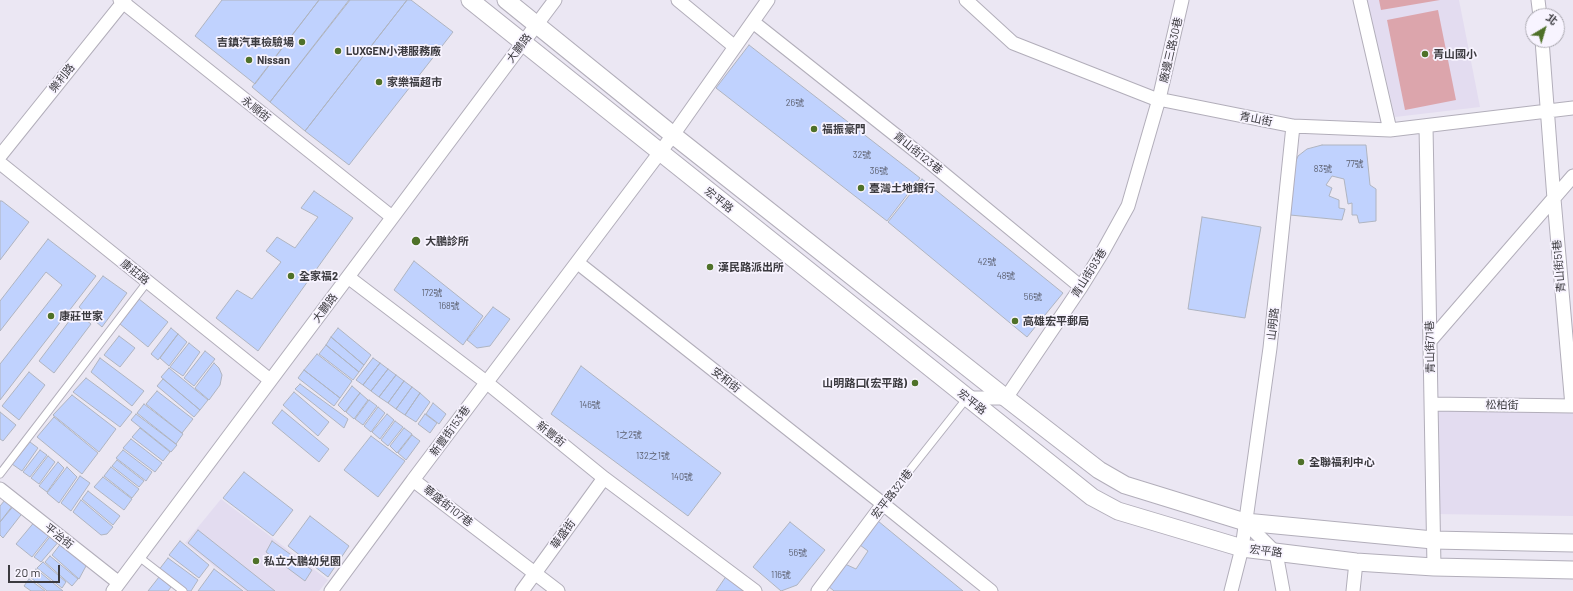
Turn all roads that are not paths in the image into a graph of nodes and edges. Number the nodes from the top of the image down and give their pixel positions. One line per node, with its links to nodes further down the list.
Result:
1 (470, 0): 12 (street, 宏平路)
2 (506, 0): 11 (street, 宏平路)
3 (555, 0): 11 (street, 大鵬路)
4 (678, 0): 13 (street)
5 (768, 0): 10 (street)
6 (966, 0): 15 (street, 青山街)
7 (1182, 0): 15 (street, 廠邊三路30巷)
8 (1360, 0): 20 (street)
9 (123, 1): 23 (street, 樂利路); 27 (street, 永順街)
10 (753, 22): 13 (street); 31 (street, 青山街123巷)
11 (536, 24): 12 (street, 大鵬路); 21 (street, 宏平路)
12 (523, 42): 22 (street, 宏平路); 27 (street, 大鵬路)
13 (735, 47): 21 (street)
14 (1543, 48): 17 (street, 青山街51巷)
15 (1159, 99): 18 (street, 青山街); 31 (street, 青山街93巷)
16 (1573, 108): 17 (street, 青山街)
17 (1548, 112): 19 (street, 青山街); 26 (street, 青山街51巷)
18 (1293, 126): 20 (street, 青山街); 44 (street, 山明路)
19 (1426, 126): 20 (street, 青山街); 32 (street, 青山街71巷)
20 (1390, 130)
21 (673, 135): 22 (street); 36 (street, 宏平路)
22 (660, 153): 28 (street); 35 (street, 宏平路)
23 (0, 156)
24 (0, 163): 30 (street, 康莊路)
25 (1573, 176): 26 (street)
26 (1554, 199): 32 (street); 38 (street, 青山街51巷)
27 (392, 217): 29 (street, 大鵬路)
28 (578, 262): 34 (street); 43 (street, 安和街)
29 (348, 277): 33 (street, 大鵬路); 34 (street, 新豐街)
30 (148, 282): 33 (street, 康莊路); 39 (lane)
31 (1081, 287): 36 (street, 青山街93巷)
32 (1430, 342): 37 (street, 青山街71巷)
33 (270, 380): 49 (street, 大鵬路)
34 (486, 382): 40 (street, 新豐街); 41 (street, 新豐街153巷)
35 (967, 398): 36 (street); 43 (lane, 宏平路321巷); 47 (street, 宏平路)
36 (1006, 398): 44 (street, 宏平路)
37 (1431, 404): 38 (street, 松柏街); 45 (street, 青山街71巷)
38 (1572, 406)
39 (0, 474)
40 (604, 478): 53 (street, 華盛街); 59 (street, 新豐街)
41 (414, 480): 53 (street, 華盛街107巷); 56 (street, 華盛街107巷)
42 (0, 489): 54 (street, 平治街)
43 (883, 504): 60 (street, 宏平路321巷); 61 (street, 安和街)
44 (1245, 522): 45 (street, 宏平路); 47 (street, 山明路); 48 (street)
45 (1433, 540): 46 (street, 宏平路); 51 (street, 青山街71巷)
46 (1573, 544)
47 (1242, 548): 48 (street, 宏平路); 62 (street, 山明路)
48 (1276, 553): 50 (street, 宏平路); 63 (street)
49 (139, 557): 54 (street, 大鵬路); 55 (lane)
50 (1356, 562): 51 (street, 宏平路); 64 (street)
51 (1434, 567): 52 (street, 宏平路)
52 (1573, 570)
53 (535, 573): 57 (street, 華盛街); 58 (street, 華盛街107巷)
54 (116, 587)
55 (183, 591)
56 (331, 591)
57 (522, 591)
58 (558, 591)
59 (755, 591)
60 (818, 591)
61 (991, 591)
62 (1231, 591)
63 (1283, 591)
64 (1353, 591)

